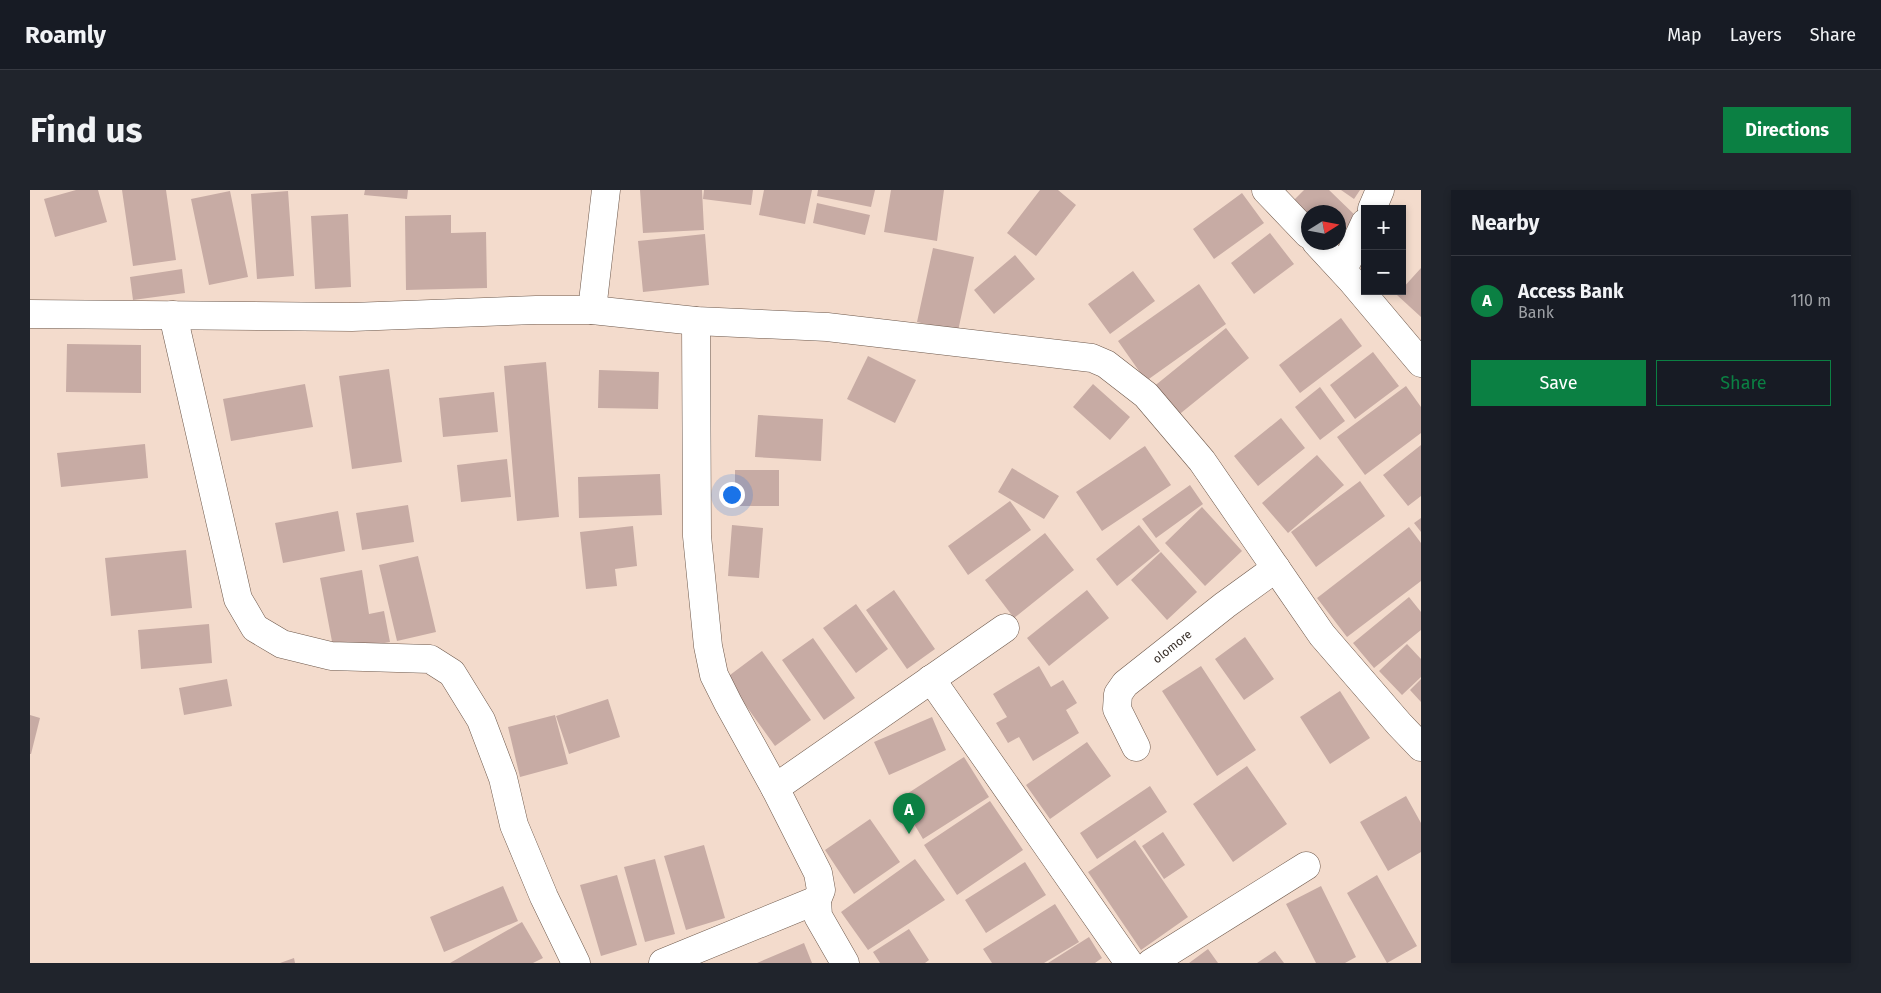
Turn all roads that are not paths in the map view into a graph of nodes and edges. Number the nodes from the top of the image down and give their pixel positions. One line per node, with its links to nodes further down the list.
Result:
1 (606, 190): 9 (street)
2 (1266, 190): 5 (street)
3 (1380, 190): 4 (street)
4 (1374, 205)
5 (1301, 227)
6 (1361, 232): 8 (street)
7 (1324, 250): 8 (street)
8 (1343, 270): 13 (street)
9 (592, 310): 11 (street); 12 (street)
10 (30, 314): 11 (street)
11 (173, 315): 22 (street)
12 (696, 320): 14 (street); 19 (street)
13 (1421, 363)
14 (1276, 568): 17 (street, olomore); 18 (street)
15 (1005, 628): 16 (street)
16 (931, 679): 19 (street); 25 (street)
17 (1136, 747)
18 (1421, 747)
19 (775, 788): 21 (street)
20 (1306, 866): 26 (street)
21 (818, 900): 23 (street); 24 (street)
22 (576, 963)
23 (663, 963)
24 (845, 963)
25 (1130, 963)
26 (1150, 963)

